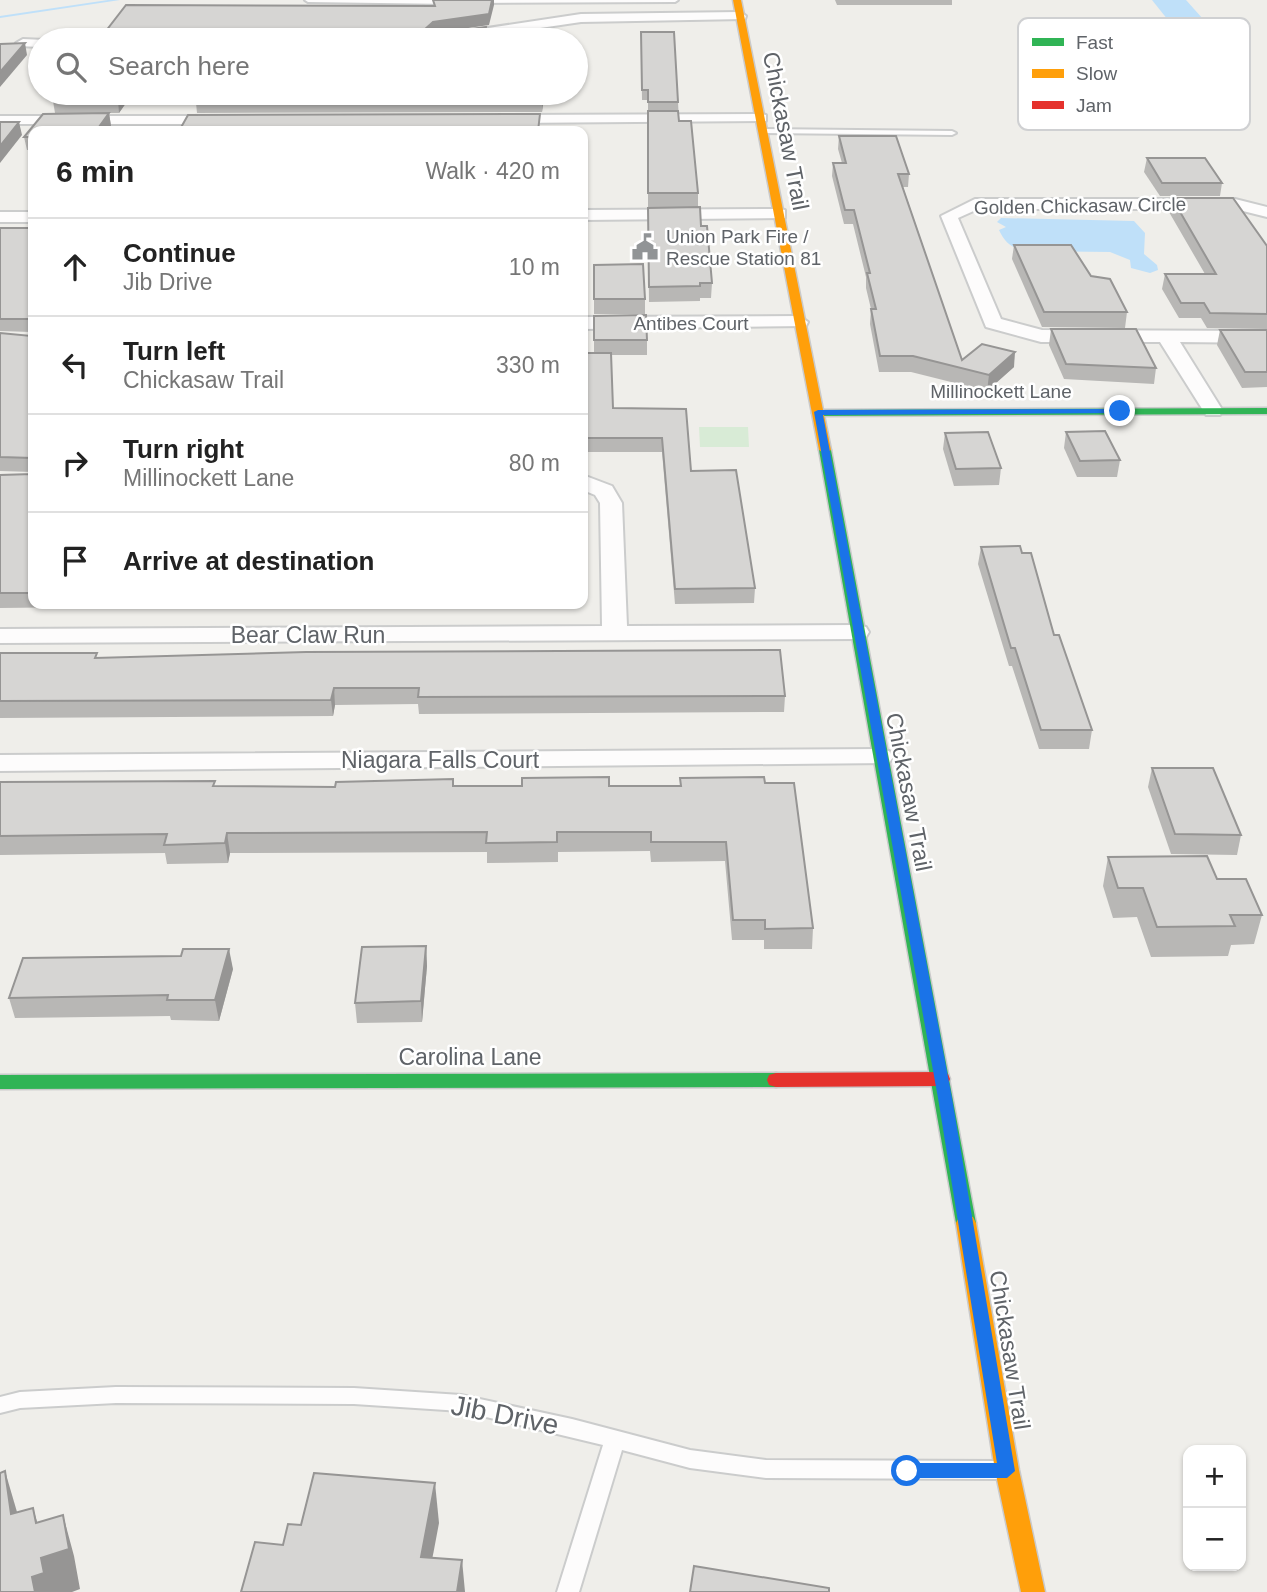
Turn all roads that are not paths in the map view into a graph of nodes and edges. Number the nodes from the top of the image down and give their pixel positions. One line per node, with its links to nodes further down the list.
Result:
1 (308, 0): 2 (lane)
2 (456, 0)
3 (675, 0): 4 (lane)
4 (469, 2)
5 (739, 8): 6 (street); 12 (street, Chickasaw Trail)
6 (514, 28)
7 (23, 43): 8 (street)
8 (28, 43)
9 (482, 119): 12 (street)
10 (0, 120): 11 (street)
11 (234, 120)
12 (762, 125): 13 (lane); 15 (street, Chickasaw Trail)
13 (952, 133)
14 (1267, 212): 22 (street, Golden Chickasaw Circle)
15 (779, 214): 16 (street); 19 (street, Chickasaw Trail)
16 (588, 215)
17 (28, 216): 18 (street)
18 (0, 217)
19 (799, 322): 20 (street, Antibes Court); 25 (street, Chickasaw Trail)
20 (588, 323)
21 (1267, 337): 22 (street, Golden Chickasaw Circle)
22 (1168, 339): 23 (street)
23 (1213, 411): 24 (street, Millinockett Lane); 25 (street, Millinockett Lane)
24 (1267, 411)
25 (818, 412): 27 (street, Chickasaw Trail)
26 (588, 484): 28 (street)
27 (857, 632): 28 (street, Bear Claw Run); 30 (street, Chickasaw Trail)
28 (615, 634): 29 (street, Bear Claw Run)
29 (0, 636)
30 (879, 757): 31 (street, Niagara Falls Court); 32 (street, Chickasaw Trail)
31 (0, 763)
32 (941, 1079): 33 (street, Carolina Lane); 36 (street, Chickasaw Trail)
33 (0, 1082)
34 (0, 1405): 35 (lane, Jib Drive)
35 (615, 1439): 36 (lane, Jib Drive); 37 (lane)
36 (1007, 1471): 38 (street, Chickasaw Trail)
37 (568, 1592)
38 (1033, 1592)

